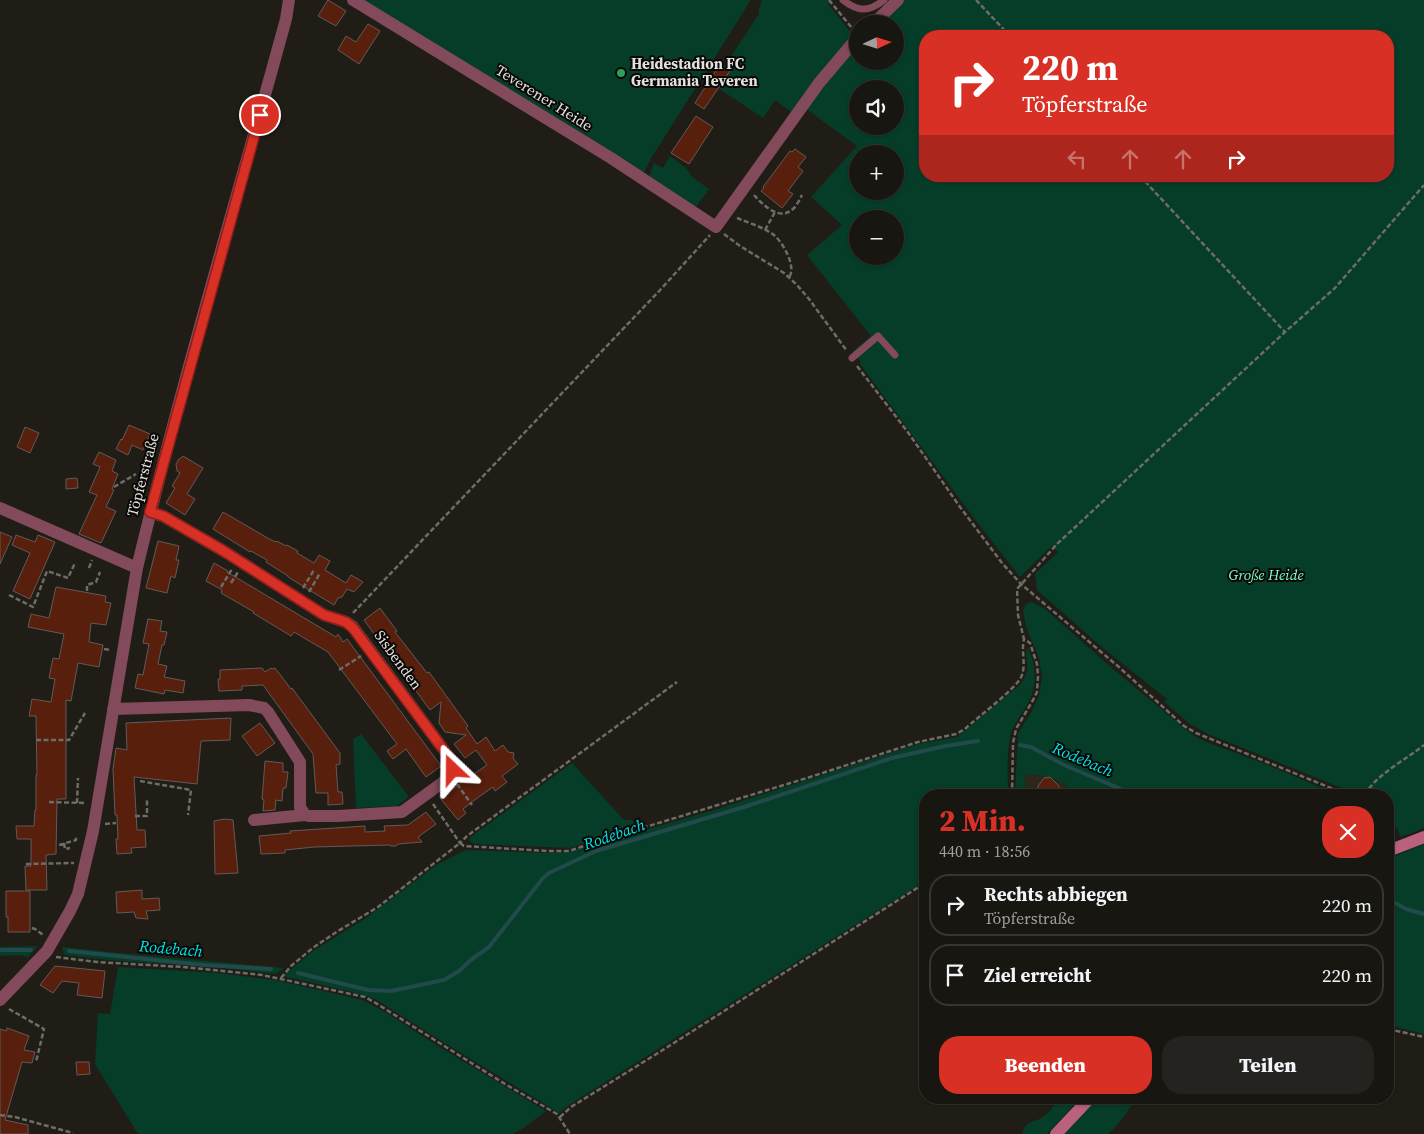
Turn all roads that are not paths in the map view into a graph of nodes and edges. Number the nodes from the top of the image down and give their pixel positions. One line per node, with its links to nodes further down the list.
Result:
1 (289, 0): 11 (street, Töpferstraße)
2 (353, 0): 7 (street, Teverener Heide)
3 (843, 0): 4 (lane)
4 (884, 0)
5 (898, 0): 6 (street)
6 (882, 15)
7 (849, 41)
8 (895, 355): 9 (lane)
9 (852, 358)
10 (0, 508): 12 (street)
11 (150, 512): 12 (street, Töpferstraße); 14 (street, Sisbenden)
12 (137, 568): 13 (street, Töpferstraße)
13 (113, 709): 14 (street); 18 (street, Töpferstraße)
14 (305, 815): 15 (street)
15 (254, 820)
16 (1424, 837): 17 (street)
17 (1394, 849)
18 (4, 1004)
19 (1084, 1104): 20 (street)
20 (1056, 1134)

